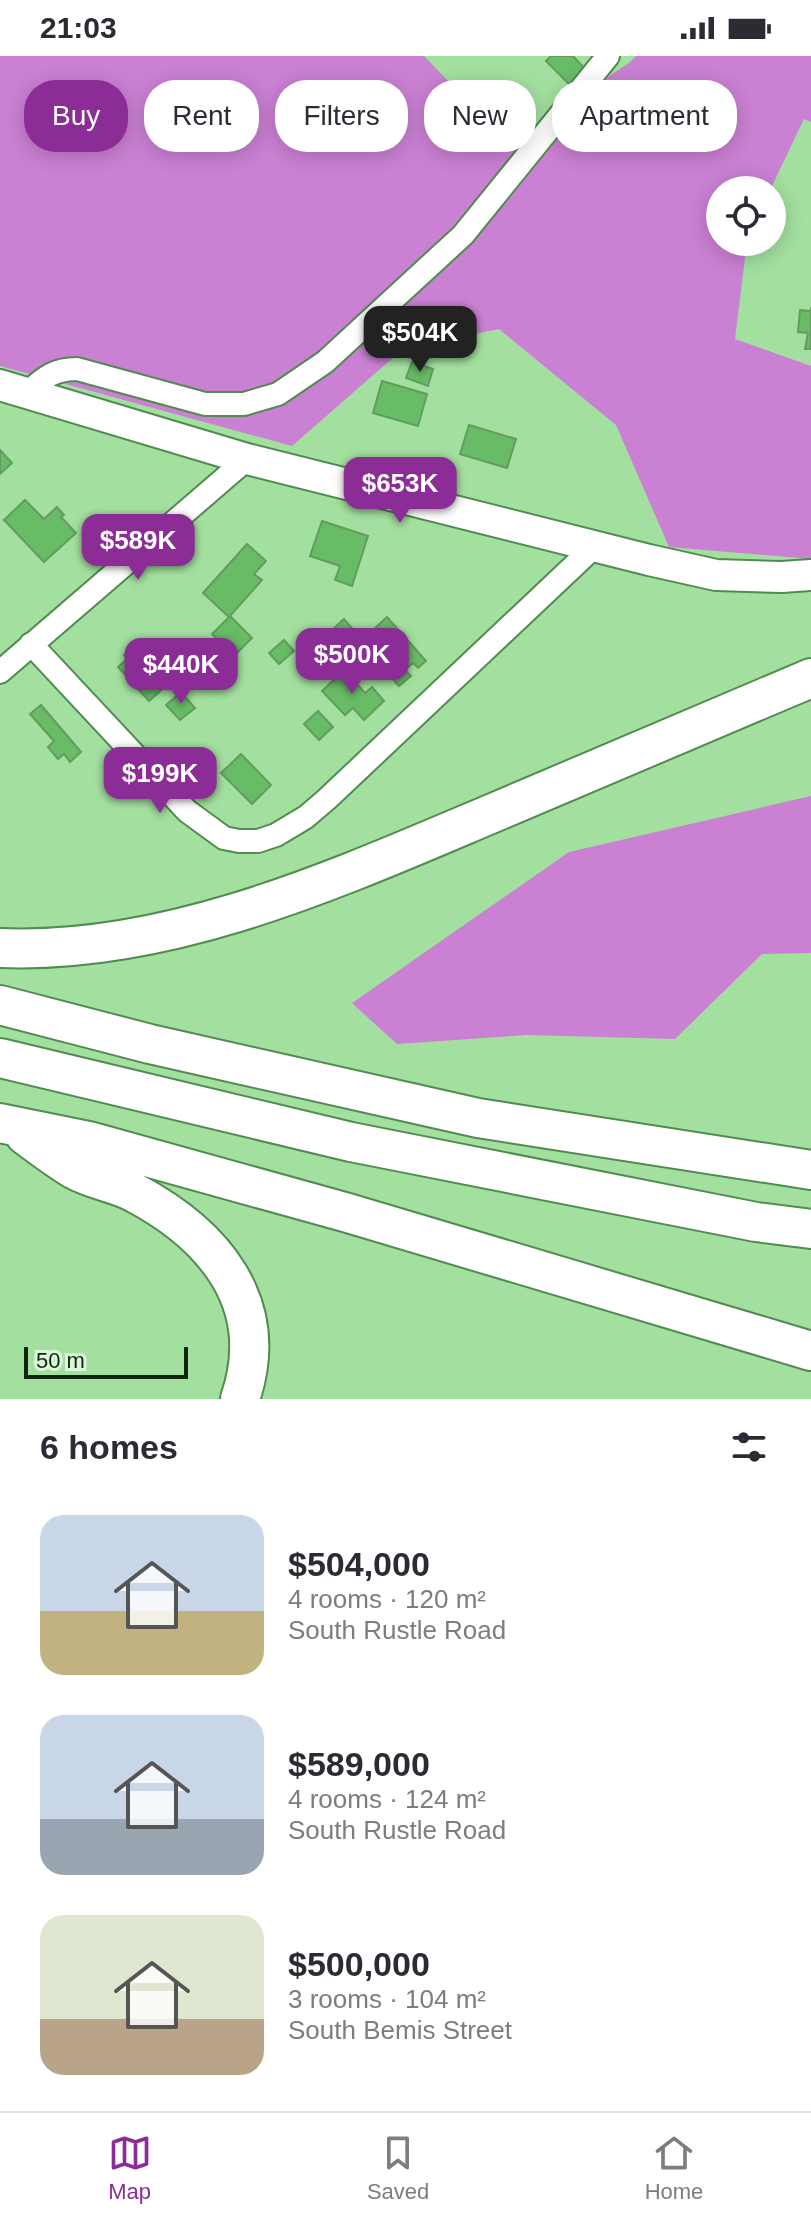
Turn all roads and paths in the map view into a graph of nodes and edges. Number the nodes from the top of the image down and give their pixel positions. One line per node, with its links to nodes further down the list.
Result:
1 (608, 56): 2 (street)
2 (14, 388): 3 (street)
3 (247, 459): 4 (street); 6 (street)
4 (596, 545): 5 (street); 6 (street)
5 (811, 575)
6 (31, 644): 7 (street)
7 (0, 672)
8 (811, 678): 9 (highway)
9 (0, 948)
10 (0, 1005): 13 (highway)
11 (0, 1058): 14 (highway)
12 (6, 1125): 15 (highway); 16 (highway)
13 (811, 1170)
14 (811, 1229)
15 (811, 1351)
16 (240, 1399)

